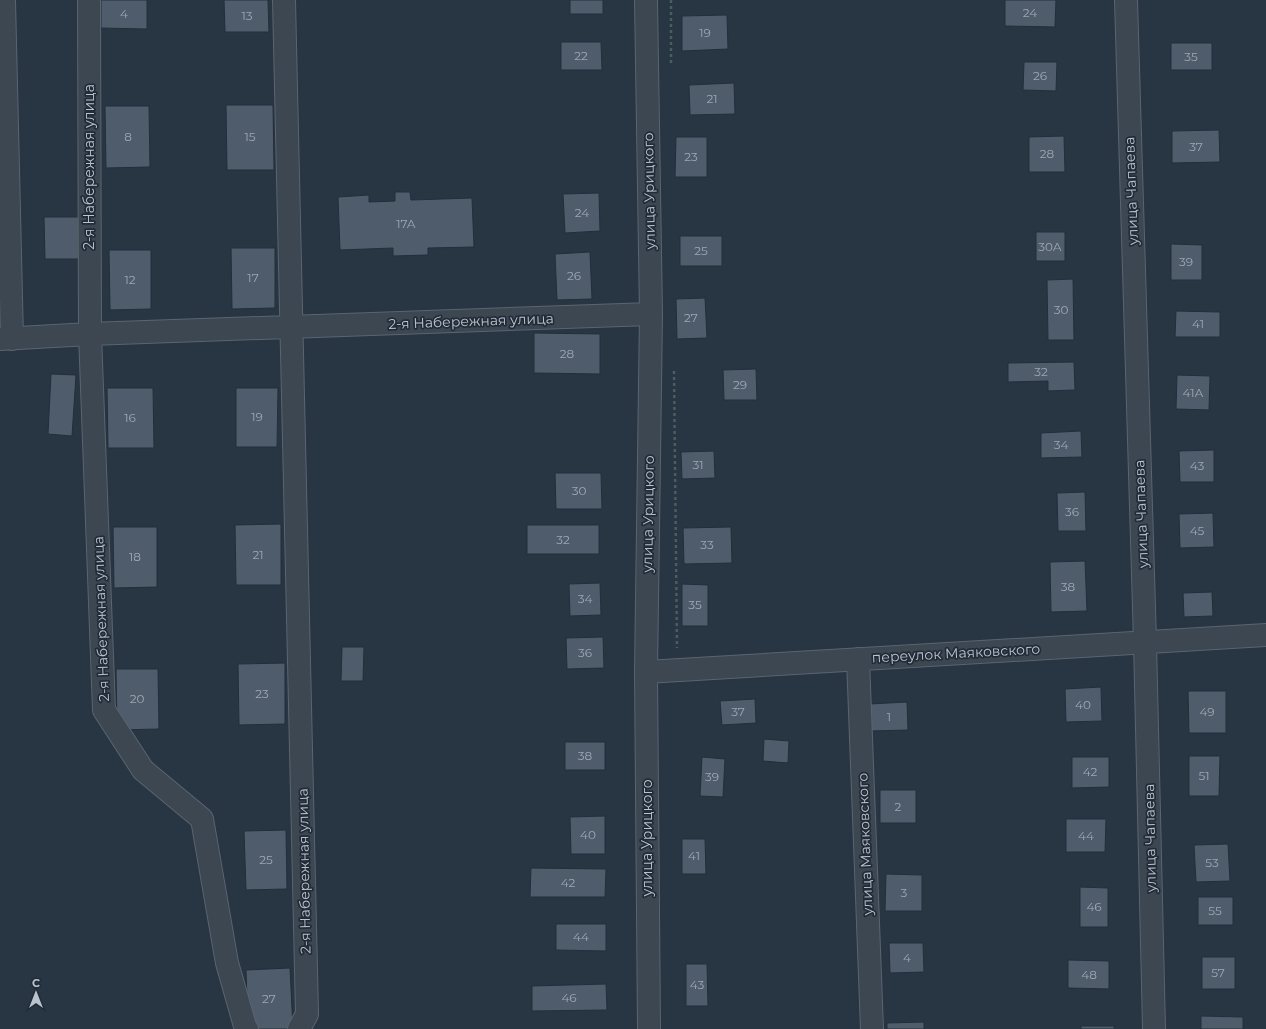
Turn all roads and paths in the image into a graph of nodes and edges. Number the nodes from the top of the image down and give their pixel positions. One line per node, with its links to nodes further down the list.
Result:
1 (4, 0): 9 (street)
2 (89, 0): 8 (street, 2-я Набережная улица)
3 (284, 0): 7 (street, 2-я Набережная улица)
4 (646, 0): 6 (street, улица Урицкого)
5 (1126, 0): 11 (street, улица Чапаева)
6 (652, 314): 7 (street, 2-я Набережная улица); 13 (street, улица Урицкого)
7 (292, 327): 8 (street, 2-я Набережная улица); 15 (street, 2-я Набережная улица)
8 (90, 334): 9 (street, 2-я Набережная улица); 14 (street, 2-я Набережная улица)
9 (6, 339)
10 (1266, 635): 11 (street, переулок Маяковского)
11 (1145, 642): 12 (street, переулок Маяковского); 18 (street, улица Чапаева)
12 (858, 658): 13 (street, переулок Маяковского); 17 (street, улица Маяковского)
13 (646, 672): 16 (street, улица Урицкого)
14 (247, 1029)
15 (299, 1029)
16 (649, 1029)
17 (872, 1029)
18 (1154, 1029)

